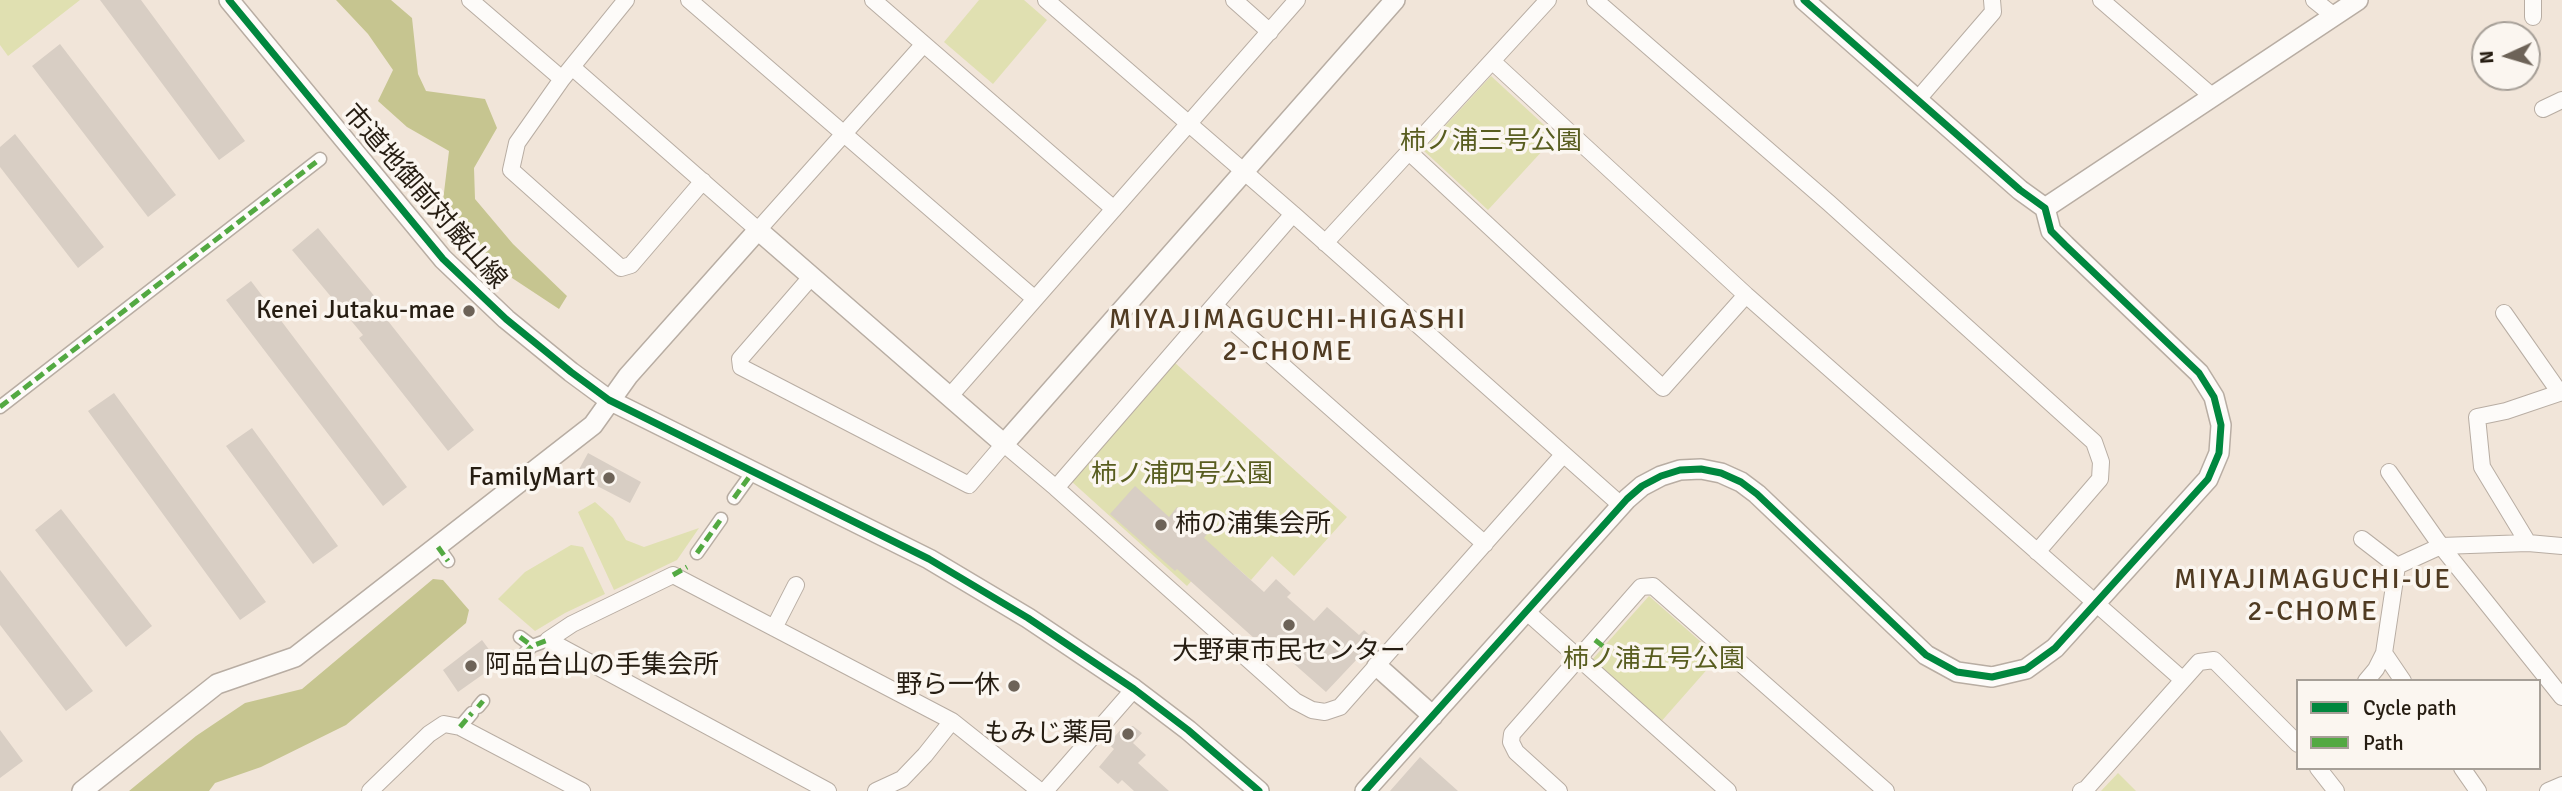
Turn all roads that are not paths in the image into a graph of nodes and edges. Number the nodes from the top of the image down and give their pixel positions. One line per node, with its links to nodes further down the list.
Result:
1 (229, 0): 46 (street, 市道地御前対厳山線)
2 (470, 0): 23 (street)
3 (626, 0): 23 (street)
4 (689, 0): 29 (street)
5 (873, 0): 21 (street)
6 (1046, 0): 28 (street)
7 (1234, 0): 20 (street)
8 (1297, 0): 20 (street)
9 (1395, 0): 32 (street)
10 (1548, 0): 22 (street)
11 (1595, 0): 61 (street)
12 (1804, 0): 25 (street)
13 (1992, 0): 25 (street)
14 (2101, 0): 24 (street)
15 (2314, 0): 18 (street)
16 (2358, 0): 18 (street)
17 (2533, 0): 19 (street)
18 (2334, 16): 24 (street)
19 (2533, 17)
20 (1270, 32): 28 (street)
21 (923, 45): 29 (street); 35 (street)
22 (1492, 61): 30 (street); 40 (street)
23 (567, 73): 33 (street); 33 (street)
24 (2213, 97): 34 (street)
25 (1918, 99): 34 (street)
26 (2562, 100): 27 (street)
27 (2543, 109)
28 (1189, 123): 32 (street); 35 (street)
29 (845, 134): 37 (street); 41 (street)
30 (1409, 152): 38 (street); 40 (street)
31 (320, 159): 47 (street)
32 (1244, 170): 36 (street); 48 (street)
33 (703, 181): 37 (street)
34 (2045, 208): 67 (street)
35 (1114, 209): 41 (street)
36 (1293, 214): 38 (street); 42 (street)
37 (758, 230): 39 (street); 46 (street)
38 (1325, 243): 49 (street)
39 (812, 276): 45 (street); 48 (street)
40 (1746, 295): 61 (street)
41 (1035, 299): 45 (street)
42 (1214, 306): 52 (street); 58 (street)
43 (2504, 313): 44 (street)
44 (2561, 393): 57 (street)
45 (950, 396): 48 (street)
46 (609, 400): 50 (street, 市道地御前対厳山線); 91 (street)
47 (0, 407)
48 (1004, 444): 52 (street)
49 (1563, 455): 54 (street); 58 (street)
50 (752, 472): 53 (street); 80 (street, 市道地御前対厳山線)
51 (2389, 472): 59 (street)
52 (1056, 488): 76 (street)
53 (734, 498)
54 (1622, 506): 67 (street); 68 (street)
55 (721, 519): 62 (street)
56 (2362, 539): 63 (street)
57 (2528, 543): 59 (street); 60 (street)
58 (1485, 544): 76 (street)
59 (2441, 545): 63 (street); 81 (street)
60 (2562, 546)
61 (2037, 552): 67 (street)
62 (697, 553)
63 (2397, 566): 73 (street)
64 (687, 567): 65 (street)
65 (673, 575): 69 (street); 71 (street)
66 (796, 585): 69 (street)
67 (2096, 604): 79 (street)
68 (1527, 612): 74 (street); 83 (street)
69 (774, 628): 84 (street)
70 (520, 637): 72 (street)
71 (548, 640): 72 (street); 94 (street)
72 (532, 646): 75 (street)
73 (2384, 653): 77 (street); 78 (street)
74 (1580, 659): 90 (street); 100 (street); 101 (street)
75 (514, 664)
76 (1377, 666): 83 (street)
77 (2368, 679)
78 (2402, 679)
79 (2183, 680): 86 (street); 102 (street)
80 (1135, 689): 97 (street); 98 (street, 市道地御前対厳山線)
81 (2562, 698)
82 (478, 707): 85 (street)
83 (1433, 716): 99 (street)
84 (952, 721): 95 (street); 96 (street)
85 (460, 727): 92 (street); 93 (street)
86 (2296, 742)
87 (2320, 770): 103 (street)
88 (2463, 770): 104 (street)
89 (2562, 785): 105 (street)
90 (1723, 790)
91 (82, 791)
92 (370, 791)
93 (582, 791)
94 (828, 791)
95 (876, 791)
96 (1040, 791)
97 (1045, 791)
98 (1259, 791)
99 (1365, 791)
100 (1559, 791)
101 (1886, 791)
102 (2081, 791)
103 (2336, 791)
104 (2478, 791)
105 (2549, 791)

